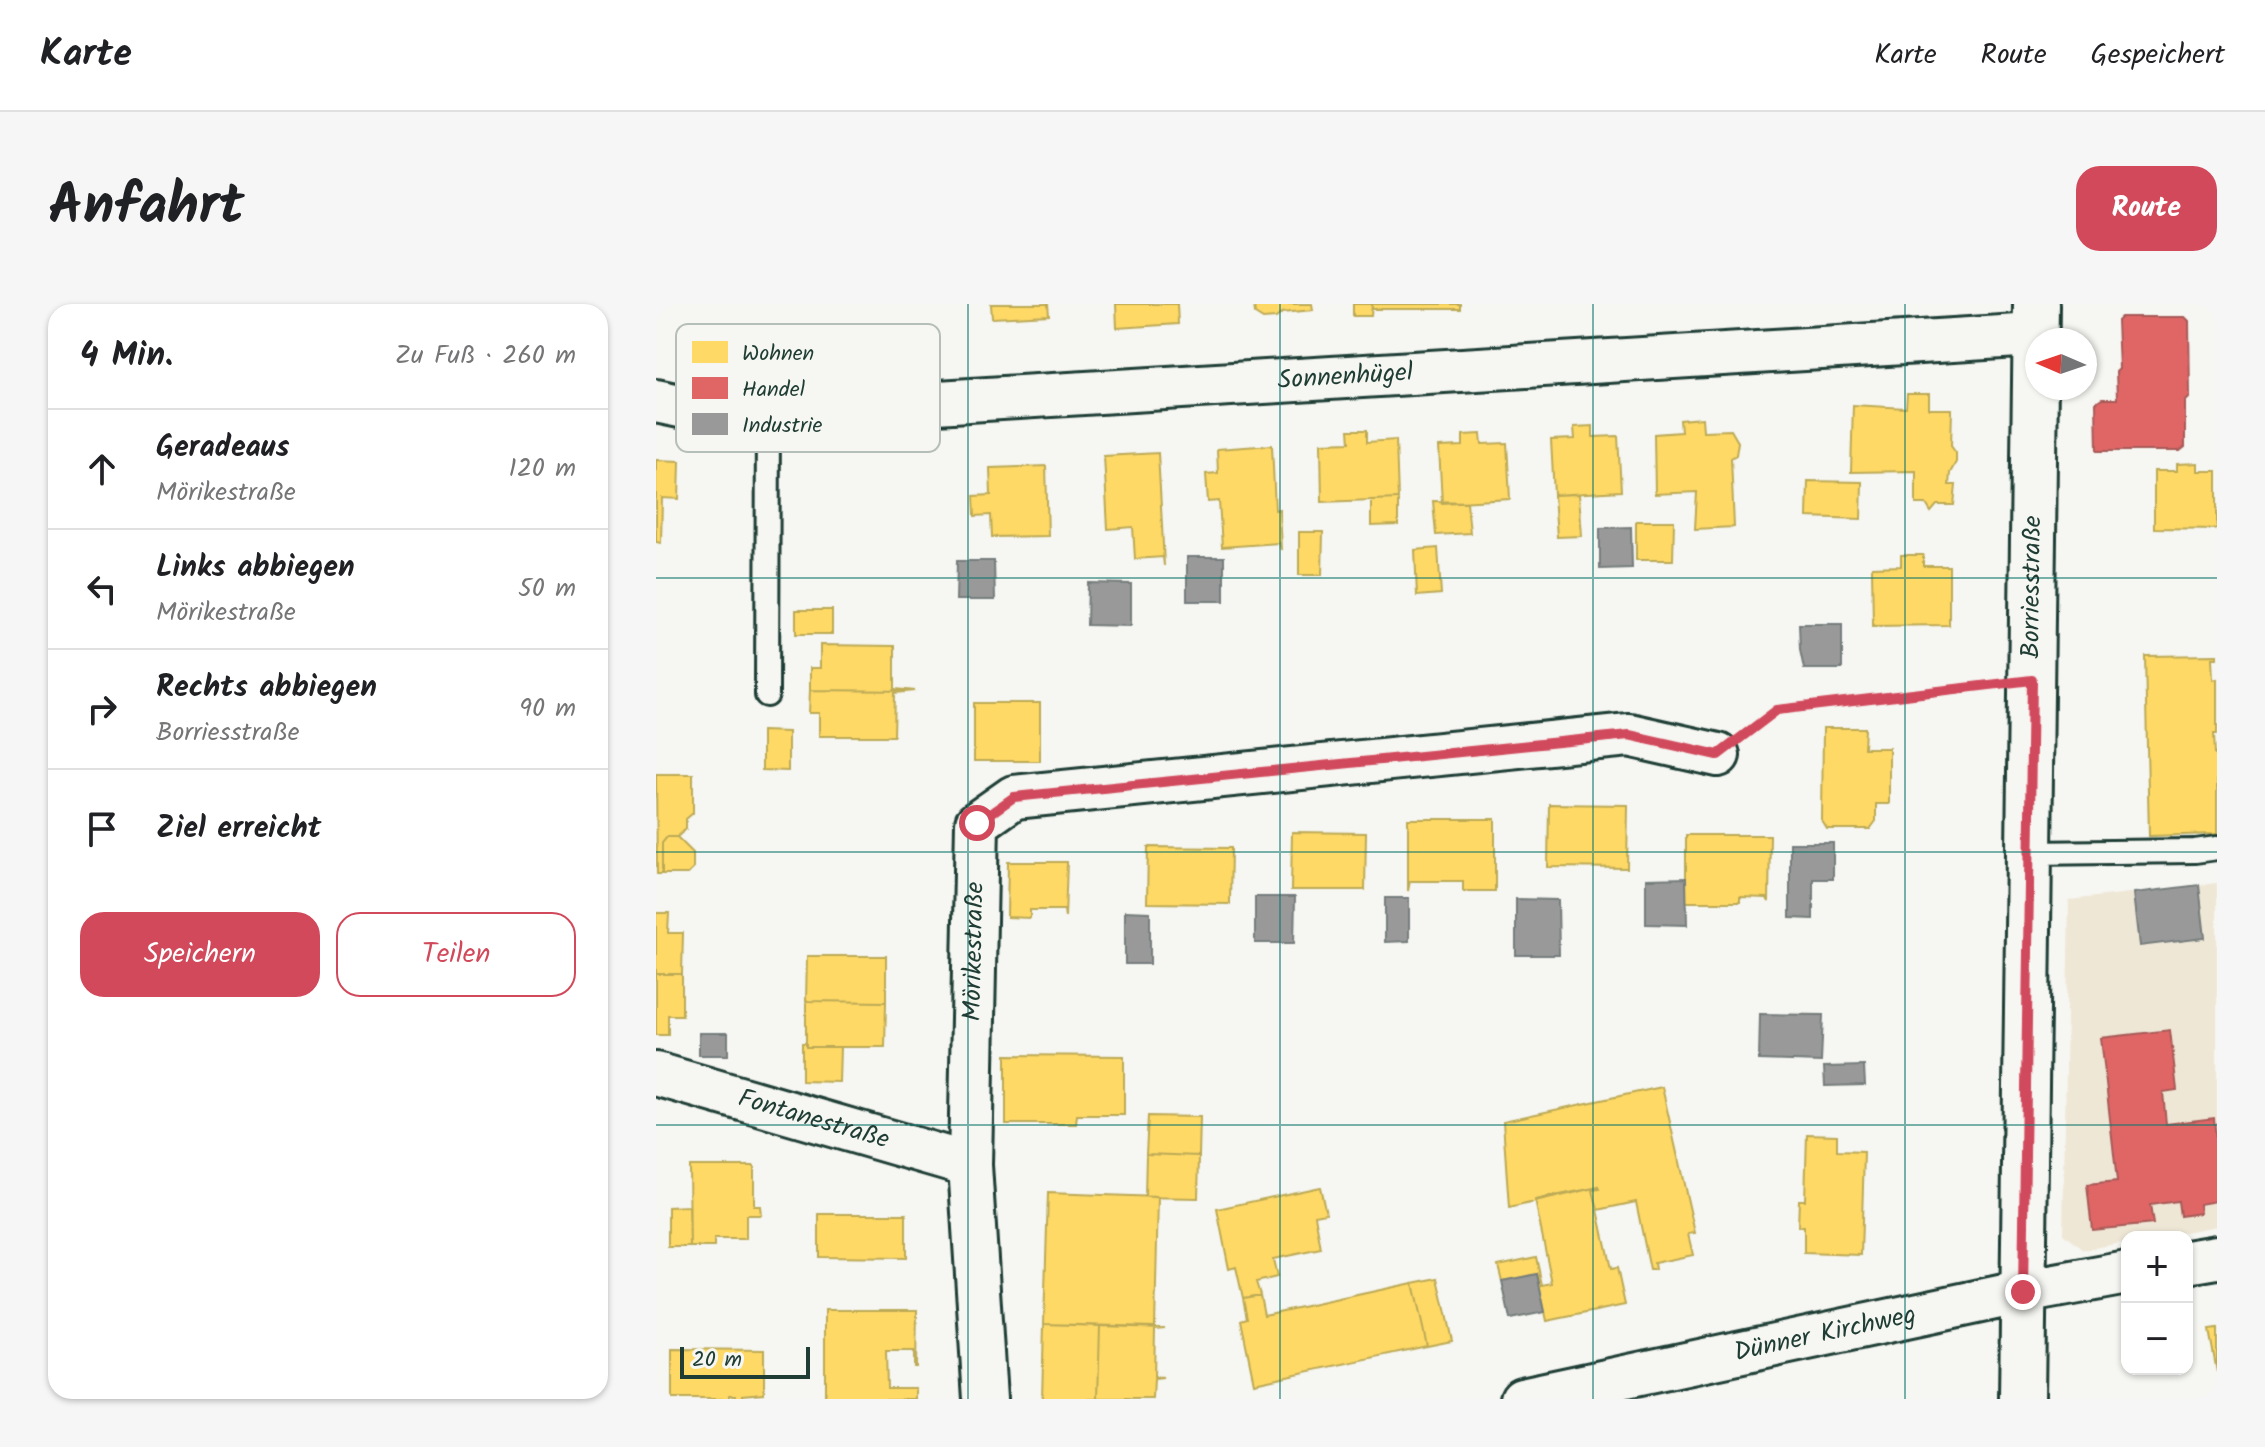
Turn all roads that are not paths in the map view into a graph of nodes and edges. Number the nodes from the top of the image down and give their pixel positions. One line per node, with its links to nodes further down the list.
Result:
1 (2035, 320): 2 (street, Sonnenhügel); 9 (main road, Borriesstraße)
2 (940, 400)
3 (656, 401): 4 (street, Sonnenhügel)
4 (676, 405)
5 (768, 452): 6 (lane)
6 (767, 695)
7 (1718, 755): 11 (street, Mörikestraße)
8 (2217, 848): 9 (lane)
9 (2029, 853): 15 (main road, Borriesstraße)
10 (656, 1074): 11 (street, Fontanestraße)
11 (970, 1165): 16 (street, Mörikestraße)
12 (2217, 1257): 13 (street)
13 (2193, 1261)
14 (2121, 1274): 15 (street, Dünner Kirchweg)
15 (2023, 1292): 17 (street, Dünner Kirchweg); 18 (main road, Borriesstraße)
16 (985, 1399)
17 (1522, 1399)
18 (2022, 1399)

